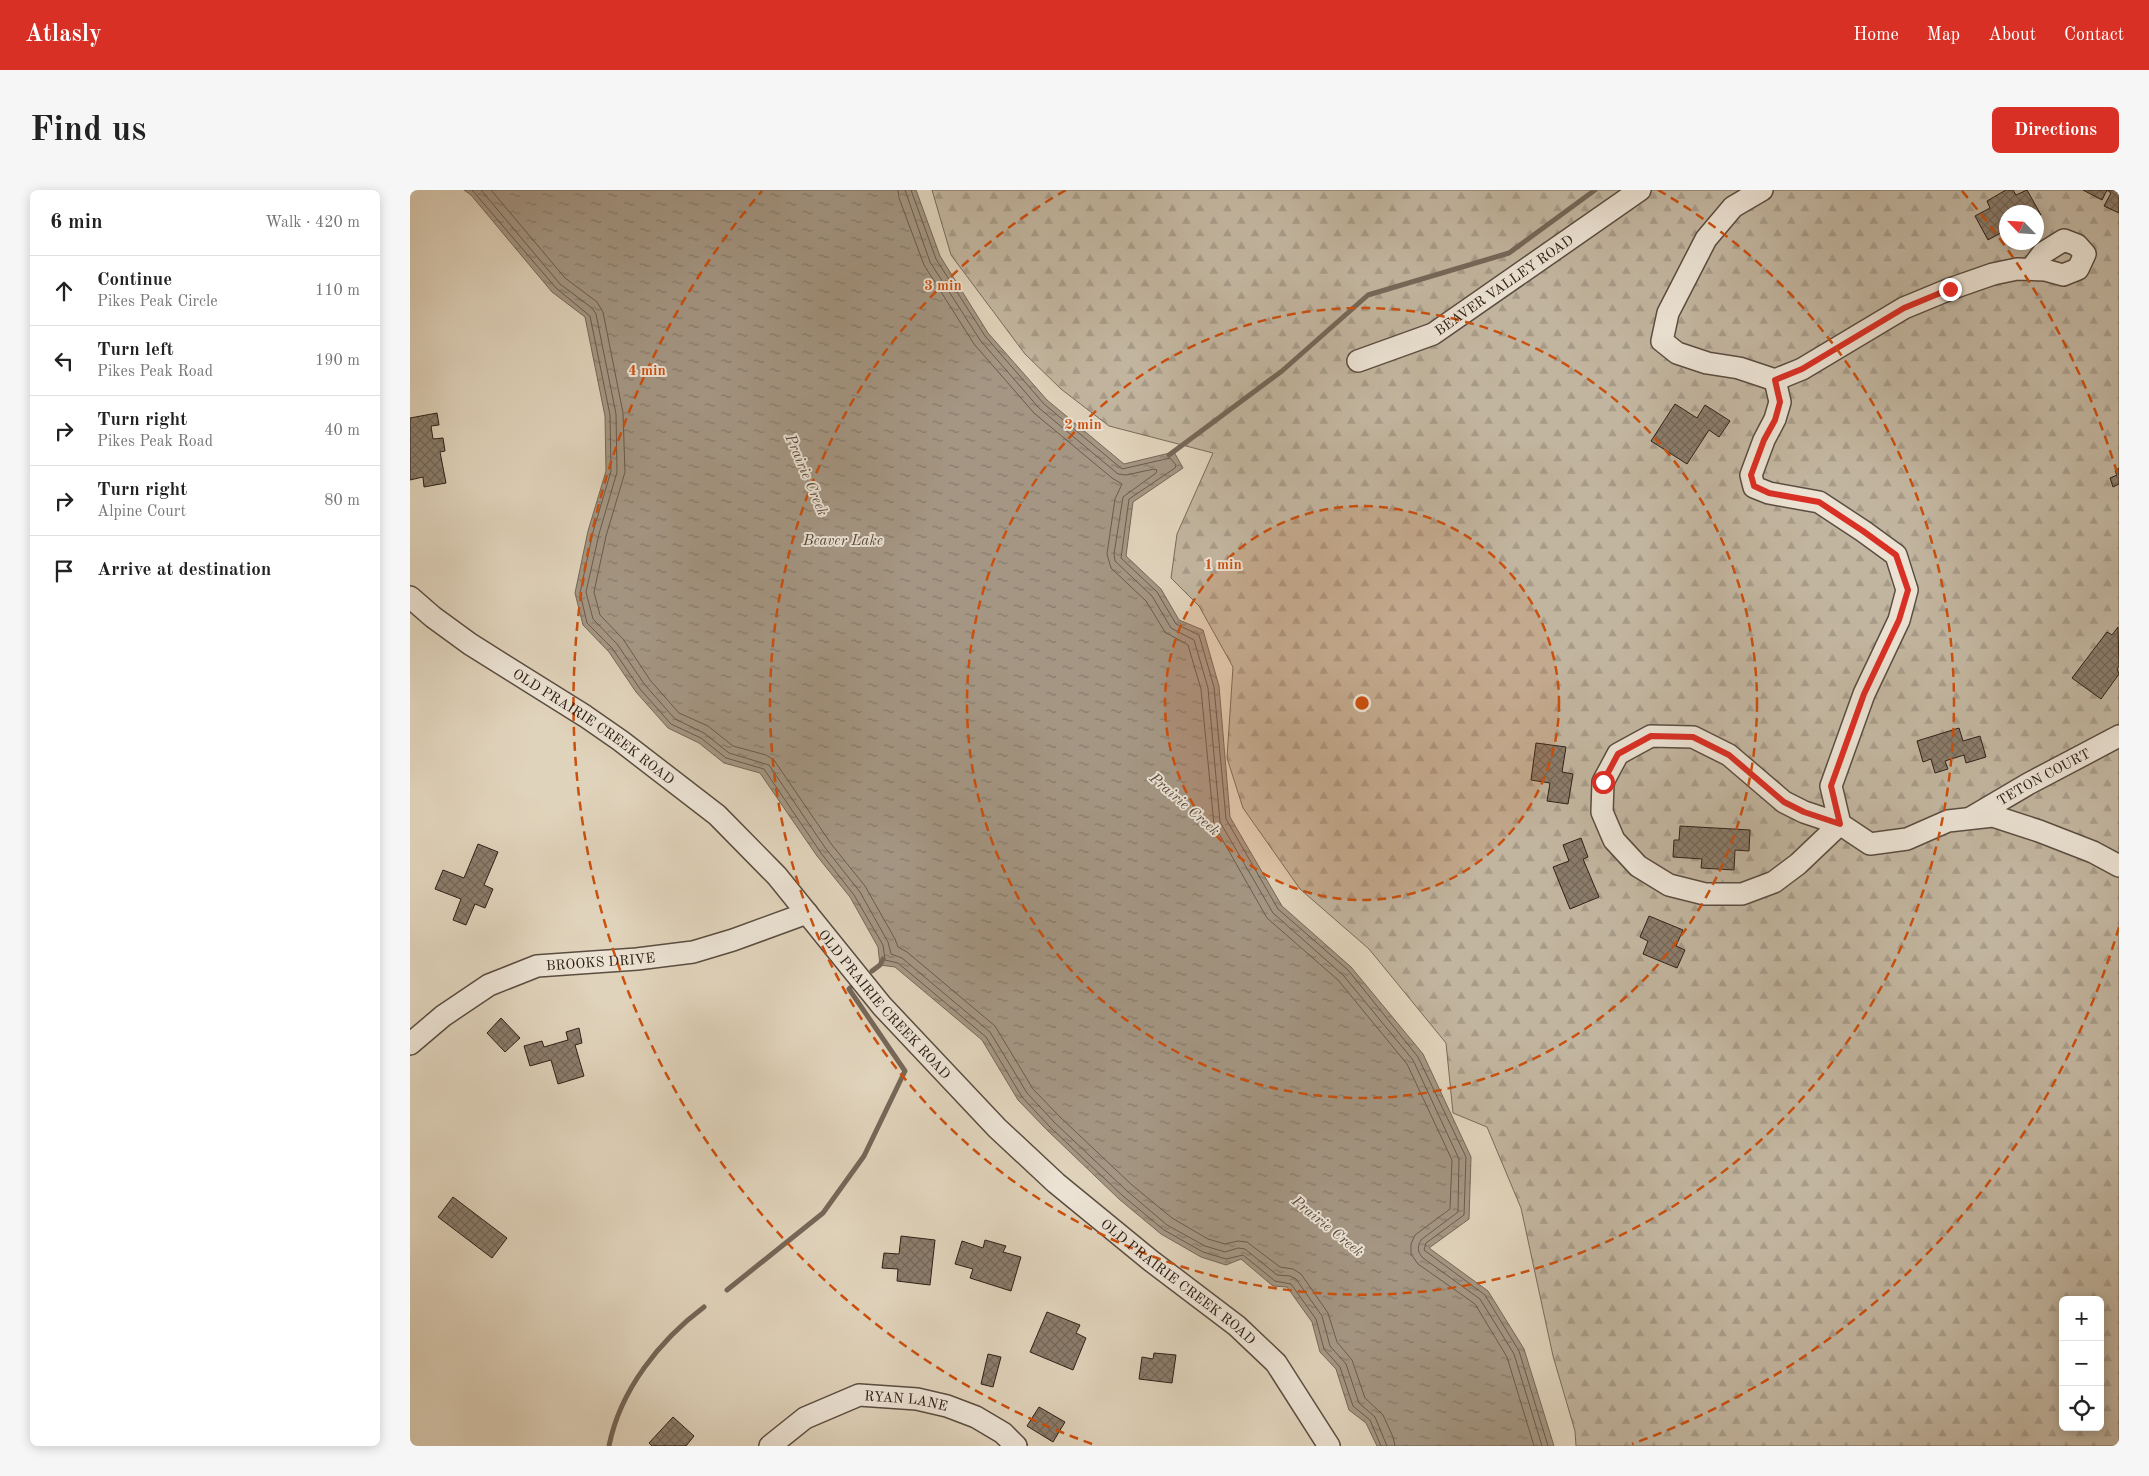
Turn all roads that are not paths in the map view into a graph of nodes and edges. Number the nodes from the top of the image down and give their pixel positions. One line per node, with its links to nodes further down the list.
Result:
1 (1640, 190): 4 (street, BEAVER VALLEY ROAD)
2 (1762, 190): 5 (street)
3 (2031, 269): 5 (street)
4 (1358, 360)
5 (1775, 380): 9 (street)
6 (410, 597): 11 (street, OLD PRAIRIE CREEK ROAD)
7 (2119, 736): 8 (street, TETON COURT)
8 (1970, 819): 9 (street); 10 (street)
9 (1840, 824): 9 (street)
10 (2119, 866)
11 (806, 913): 12 (street, BROOKS DRIVE); 15 (street, OLD PRAIRIE CREEK ROAD)
12 (410, 1044)
13 (770, 1446): 14 (street, RYAN LANE)
14 (1016, 1446)
15 (1329, 1446)

